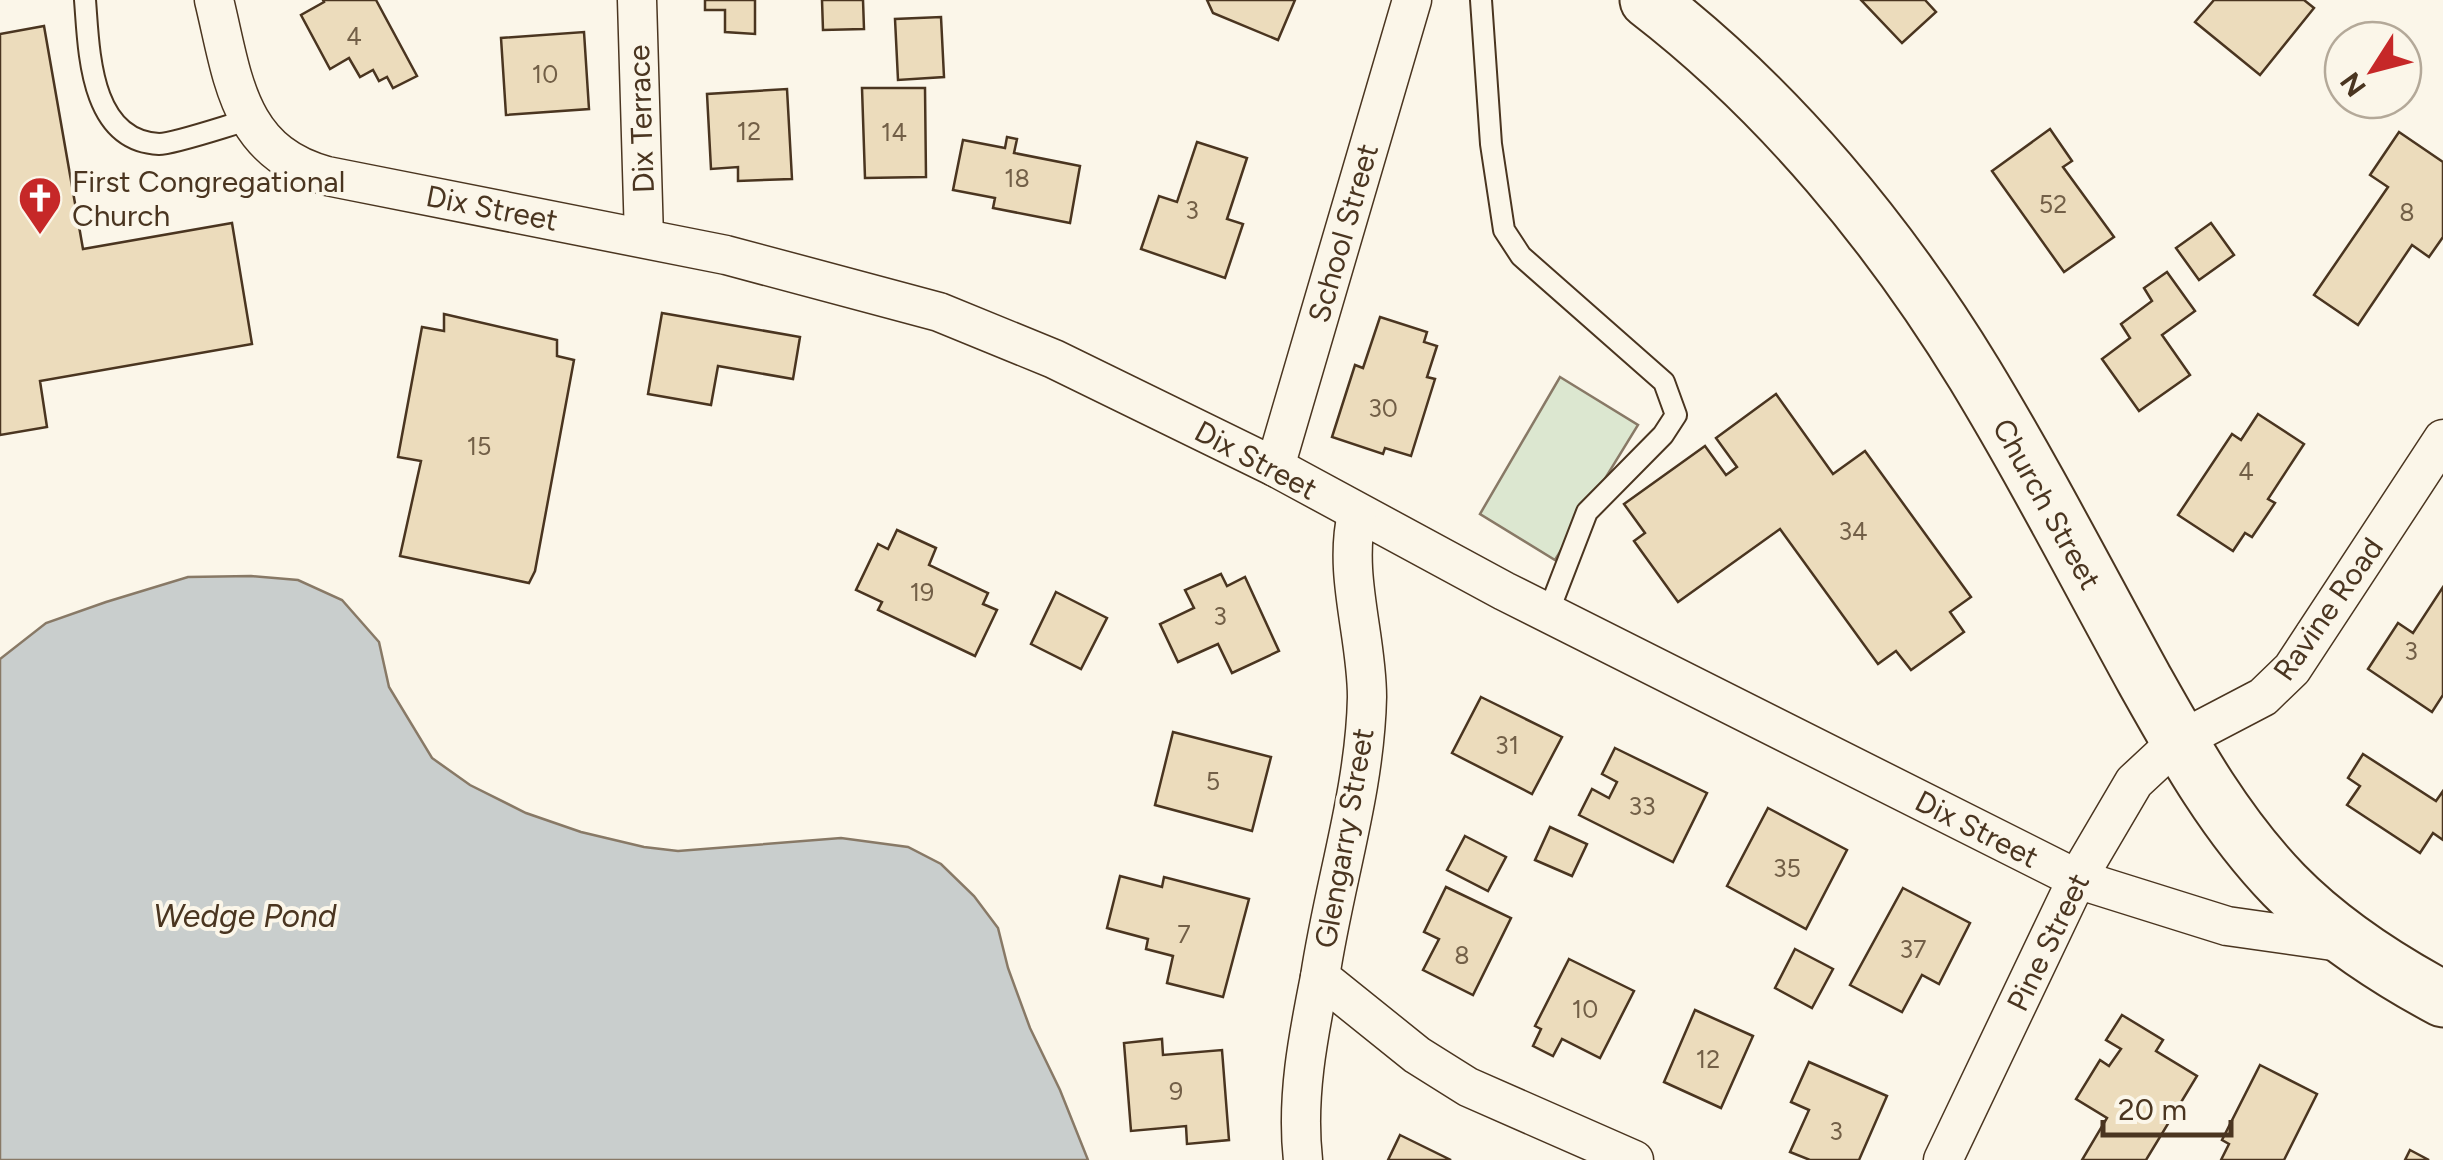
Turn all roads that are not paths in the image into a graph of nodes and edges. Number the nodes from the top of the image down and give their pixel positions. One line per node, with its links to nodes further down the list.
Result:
1 (85, 0): 7 (lane)
2 (214, 0): 7 (street, Dix Street)
3 (637, 0): 8 (street, Dix Terrace)
4 (1412, 0): 10 (street, School Street)
5 (1482, 0): 12 (lane)
6 (1648, 0): 13 (main road, Church Street)
7 (248, 120): 8 (street, Dix Street)
8 (644, 238): 10 (street, Dix Street)
9 (2443, 439): 13 (street, Ravine Road)
10 (1276, 467): 11 (street, Dix Street)
11 (1358, 514): 12 (street, Dix Street); 16 (street, Glengarry Street)
12 (1548, 613): 14 (street, Dix Street)
13 (2177, 742): 14 (street, Pine Street); 15 (main road, Church Street)
14 (2077, 879): 15 (street, Dix Street); 20 (street, Pine Street)
15 (2350, 944): 17 (main road, Church Street)
16 (1320, 977): 18 (street); 19 (street, Glengarry Street)
17 (2443, 1000)
18 (1303, 1160)
19 (1634, 1160)
20 (1943, 1160)

